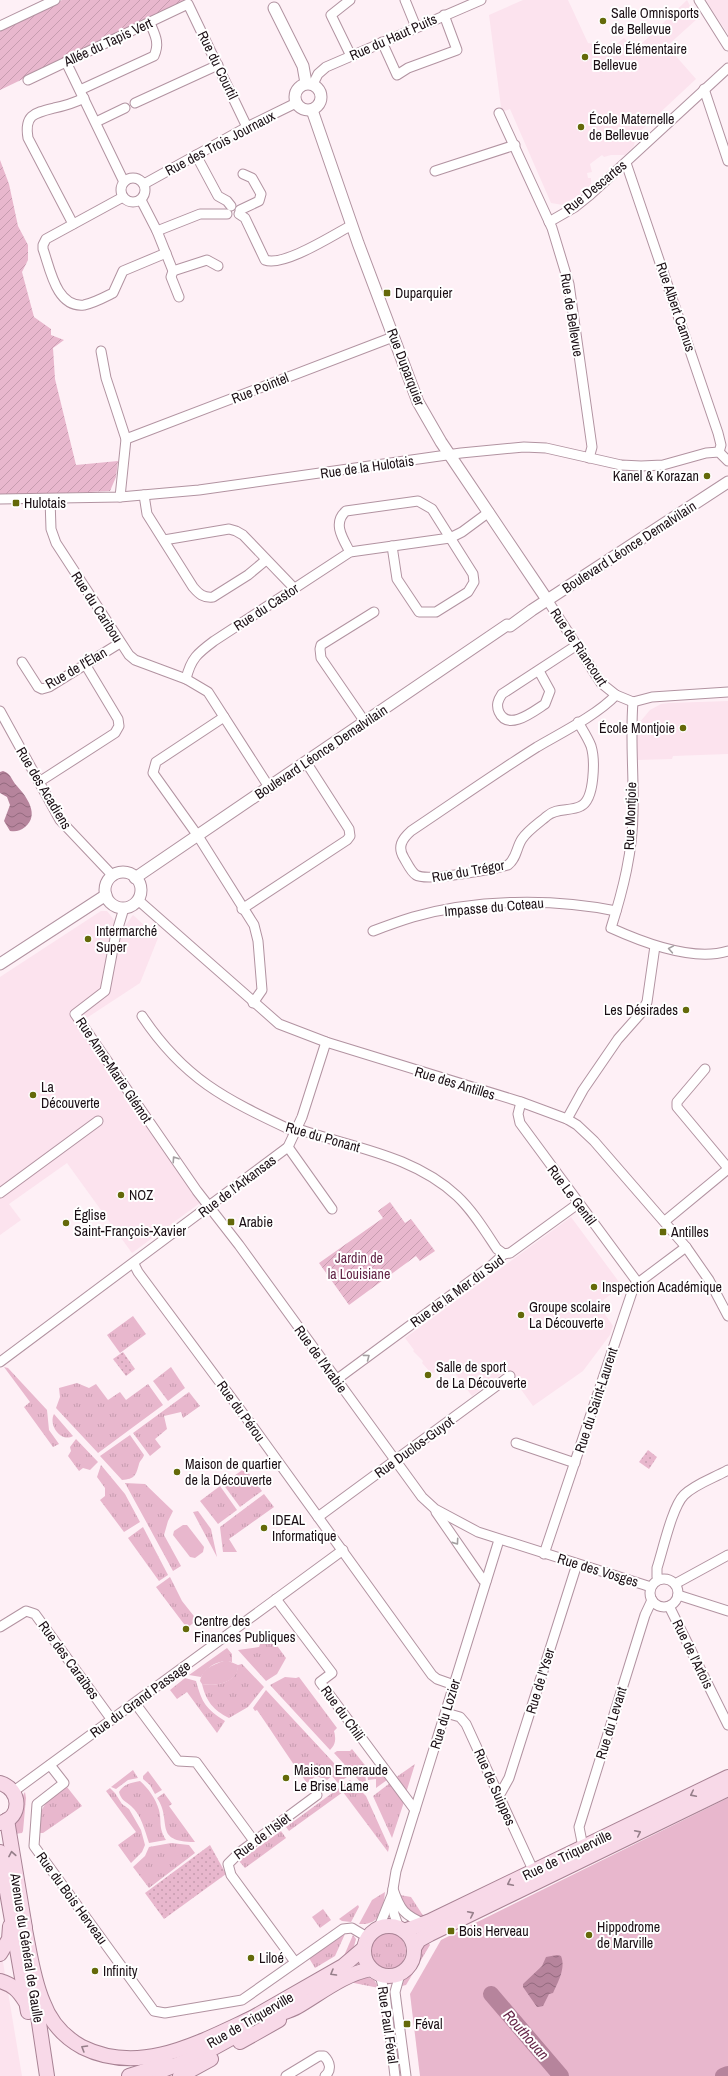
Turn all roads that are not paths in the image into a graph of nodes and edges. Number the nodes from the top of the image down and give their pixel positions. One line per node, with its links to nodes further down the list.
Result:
1 (55, 0): 6 (street)
2 (350, 0): 15 (street)
3 (405, 0): 12 (street)
4 (481, 0): 9 (street, Rue du Haut Puits)
5 (699, 0): 14 (street)
6 (40, 3): 11 (street)
7 (188, 4): 10 (street, Allée du Tapis Vert); 17 (street, Rue du Courtil)
8 (274, 8): 20 (street)
9 (444, 15): 12 (street, Rue du Haut Puits); 13 (street)
10 (150, 23): 16 (street, Allée du Tapis Vert); 22 (street)
11 (0, 26)
12 (416, 27): 13 (street, Rue du Haut Puits)
13 (382, 42): 15 (street, Rue du Haut Puits)
14 (728, 46)
15 (351, 56): 20 (street, Rue du Haut Puits)
16 (66, 62): 19 (street, Allée du Tapis Vert); 22 (street)
17 (218, 65): 23 (street); 29 (street, Rue du Courtil)
18 (728, 68): 21 (street, Rue Descartes)
19 (28, 80)
20 (309, 84): 24 (street); 26 (street)
21 (704, 89): 32 (street); 33 (street, Rue Descartes)
22 (82, 94): 28 (street); 44 (street)
23 (136, 103)
24 (296, 103): 26 (street); 29 (street, Rue des Trois Journaux)
25 (125, 108): 28 (street)
26 (312, 110): 45 (street, Rue Duparquier)
27 (499, 113): 30 (street, Rue de Bellevue)
28 (96, 122): 36 (street)
29 (247, 127): 31 (street, Rue des Trois Journaux)
30 (515, 145): 34 (street); 43 (street, Rue de Bellevue)
31 (196, 155): 37 (street, Rue des Trois Journaux); 40 (street)
32 (728, 161)
33 (626, 163): 43 (street, Rue Descartes); 54 (street, Rue Albert Camus)
34 (435, 171)
35 (243, 174): 41 (street)
36 (124, 182): 37 (street); 38 (street)
37 (144, 184): 39 (street)
38 (123, 197): 39 (street); 44 (street)
39 (141, 200): 46 (street)
40 (231, 206): 41 (street); 42 (street)
41 (240, 212): 42 (street); 45 (street)
42 (227, 214): 46 (street)
43 (549, 222): 56 (street, Rue de Bellevue)
44 (73, 224): 47 (street)
45 (352, 225): 51 (street, Rue Duparquier)
46 (158, 231): 47 (street)
47 (166, 253): 49 (street)
48 (218, 266): 49 (street)
49 (173, 270): 50 (street)
50 (179, 296)
51 (394, 337): 53 (street, Rue Pointel); 55 (street, Rue Duparquier)
52 (101, 351): 53 (street)
53 (126, 439): 60 (street)
54 (719, 452): 56 (street, Rue de la Hulotais); 57 (street)
55 (450, 455): 56 (street, Rue de la Hulotais); 59 (street, Rue de la Hulotais); 63 (street, Rue Duparquier)
56 (589, 458)
57 (728, 461)
58 (728, 482): 70 (street, Boulevard Léonce Demalvilain)
59 (144, 495): 60 (street, Rue de la Hulotais); 65 (street)
60 (120, 496): 62 (street, Rue de la Hulotais)
61 (0, 499): 62 (street, Rue de la Hulotais)
62 (50, 499): 72 (street, Rue du Caribou)
63 (489, 512): 64 (street, Rue du Castor); 70 (street, Rue Duparquier)
64 (450, 538): 66 (street, Rue du Castor); 66 (street); 67 (street)
65 (164, 540): 68 (street); 68 (street)
66 (392, 546): 67 (street, Rue du Castor)
67 (350, 552): 69 (street, Rue du Castor)
68 (266, 560): 69 (street)
69 (294, 588): 77 (street, Rue du Castor)
70 (548, 601): 73 (street, Rue de Riancourt); 83 (street, Boulevard Léonce Demalvilain)
71 (374, 612): 83 (street)
72 (120, 642): 75 (street, Rue de l'Élan); 77 (street, Rue du Caribou)
73 (577, 645): 76 (street); 79 (street, Rue de Riancourt)
74 (22, 662): 75 (street, Rue de l'Élan)
75 (85, 664): 86 (street)
76 (539, 671): 76 (street)
77 (186, 679): 82 (street)
78 (728, 692): 80 (street)
79 (616, 695): 80 (street, Rue de Riancourt); 84 (street, Rue du Trégor)
80 (632, 702): 95 (street, Rue Montjoie)
81 (1, 717): 86 (street, Rue des Acadiens)
82 (224, 717): 87 (street); 88 (street)
83 (365, 722): 85 (street, Boulevard Léonce Demalvilain)
84 (578, 722): 84 (street, Rue du Trégor)
85 (306, 762): 87 (street, Boulevard Léonce Demalvilain); 94 (street)
86 (39, 782): 89 (street, Rue des Acadiens)
87 (269, 787): 88 (street, Boulevard Léonce Demalvilain)
88 (198, 836): 90 (street, Boulevard Léonce Demalvilain); 94 (street)
89 (113, 876): 90 (street); 91 (street)
90 (135, 878): 92 (street)
91 (106, 895): 93 (street); 99 (street)
92 (138, 900): 93 (street); 100 (street, Rue des Antilles)
93 (124, 908): 112 (street, Rue Anne-Marie Glémot, one-way to 93)
94 (242, 909): 100 (street)
95 (616, 911): 96 (street, Impasse du Coteau); 97 (street, Rue Montjoie)
96 (373, 931)
97 (654, 946): 98 (street, one-way to 97); 105 (street)
98 (728, 951)
99 (0, 964)
100 (253, 1003): 102 (street, Rue des Antilles)
101 (142, 1016): 107 (street, Rue du Ponant)
102 (326, 1042): 104 (street, Rue des Antilles); 107 (street, Rue de l'Arkansas)
103 (705, 1069): 109 (street)
104 (521, 1102): 105 (street, Rue des Antilles); 111 (street, Rue Le Gentil)
105 (567, 1119): 114 (street, Rue des Antilles)
106 (98, 1121): 110 (street)
107 (297, 1130): 108 (street, Rue de l'Arkansas); 116 (street, Rue du Ponant)
108 (288, 1147): 112 (street, Rue de l'Arkansas); 113 (street)
109 (728, 1168): 114 (street)
110 (0, 1193)
111 (579, 1203): 116 (street, Rue de la Mer du Sud); 118 (street, Rue Le Gentil)
112 (209, 1207): 117 (street, Rue de l'Arkansas); 122 (street, Rue de l'Arabie)
113 (332, 1209)
114 (665, 1221): 115 (street, Rue des Antilles)
115 (686, 1247): 118 (street, Rue du Saint-Laurent); 119 (street, Rue des Antilles)
116 (504, 1254): 122 (street, Rue de la Mer du Sud, one-way to 116)
117 (134, 1264): 120 (street, Rue de l'Arkansas); 128 (street, Rue du Pérou)
118 (638, 1283): 125 (street, Rue du Saint-Laurent)
119 (728, 1316)
120 (0, 1362)
121 (510, 1376): 124 (street, Rue Duclos-Guyot)
122 (336, 1380): 124 (street, Rue de l'Arabie)
123 (516, 1443): 125 (street)
124 (395, 1460): 127 (street, Rue de l'Arabie); 128 (street, Rue Duclos-Guyot)
125 (575, 1462): 131 (street, Rue du Saint-Laurent)
126 (728, 1470): 134 (street)
127 (435, 1509): 129 (street, Rue de l'Arabie); 135 (street, Rue de l'Arabie, one-way to 135)
128 (318, 1517): 130 (street, Rue du Pérou)
129 (499, 1540): 131 (street, Rue de l'Arabie); 135 (street, Rue du Lozier)
130 (343, 1550): 139 (street, Rue du Grand Passage); 144 (street, Rue du Pérou)
131 (544, 1554): 133 (street, Rue des Vosges)
132 (728, 1554): 136 (street)
133 (577, 1564): 137 (street, Rue des Vosges); 155 (street, Rue de l'Yser)
134 (660, 1579): 136 (street); 137 (street)
135 (486, 1581): 144 (street, Rue du Lozier)
136 (675, 1584): 138 (street)
137 (652, 1587): 140 (street)
138 (678, 1595): 141 (street); 142 (street)
139 (276, 1599): 145 (street, Rue du Grand Passage); 156 (street, Rue du Chili)
140 (652, 1600): 141 (street); 159 (street, Rue du Levant)
141 (669, 1606): 148 (street, Rue de l'Artois)
142 (728, 1611)
143 (0, 1627): 147 (street, Rue des Caraïbes)
144 (454, 1685): 146 (street, Rue du Lozier)
145 (135, 1703): 147 (street, Rue du Grand Passage); 158 (street)
146 (446, 1713): 155 (street, Rue de Suippes); 156 (street, Rue du Lozier)
147 (112, 1720): 149 (street, Rue du Grand Passage)
148 (728, 1725)
149 (50, 1765): 153 (street, Rue du Grand Passage); 171 (street, Rue du Bois Herveau)
150 (728, 1777): 159 (main road, Rue de Triquerville, one-way to 159)
151 (0, 1782): 153 (main road)
152 (728, 1789): 169 (main road, Rue de Triquerville, one-way to 152)
153 (14, 1791): 157 (main road)
154 (317, 1795): 158 (street, Rue de l’Islet)
155 (499, 1796): 161 (street, Rue de Suippes)
156 (415, 1810): 162 (street, Rue du Lozier)
157 (3, 1822): 164 (main road, Avenue du Général de Gaulle, one-way to 157)
158 (254, 1841): 171 (street, Rue de l’Islet)
159 (583, 1848): 161 (main road, Rue de Triquerville)
160 (0, 1852): 163 (main road, Avenue du Général de Gaulle)
161 (534, 1872): 165 (main road, Rue de Triquerville, one-way to 165)
162 (392, 1892): 165 (street); 166 (street, Rue du Lozier); 167 (street, Rue du Lozier)
163 (10, 1910): 170 (main road); 175 (main road, Avenue du Général de Gaulle)
164 (23, 1920): 177 (main road, one-way to 164); 178 (main road, Avenue du Général de Gaulle)
165 (425, 1924): 167 (main road, Rue de Triquerville)
166 (379, 1927): 167 (main road); 168 (main road)
167 (402, 1929): 169 (main road)
168 (365, 1943): 171 (street, Rue du Bois Herveau); 172 (main road); 177 (main road, Rue de Triquerville, one-way to 177)
169 (414, 1948): 173 (main road)
170 (0, 1954)
171 (295, 1962)
172 (376, 1972): 173 (main road); 176 (main road, Rue de Triquerville); 186 (street, Rue Paul Féval)
173 (400, 1974): 187 (street, Rue Paul Féval)
174 (0, 1981): 175 (main road)
175 (27, 2005): 178 (main road, Avenue du Général de Gaulle)
176 (295, 2008): 182 (main road, Rue de Triquerville); 183 (main road)
177 (252, 2018): 181 (main road, Rue de Triquerville)
178 (37, 2032): 179 (main road, Avenue du Général de Gaulle); 180 (main road, Avenue du Général de Gaulle)
179 (39, 2076)
180 (47, 2076)
181 (129, 2076)
182 (145, 2076)
183 (180, 2076)
184 (286, 2076): 185 (street)
185 (325, 2076)
186 (395, 2076)
187 (406, 2076)

